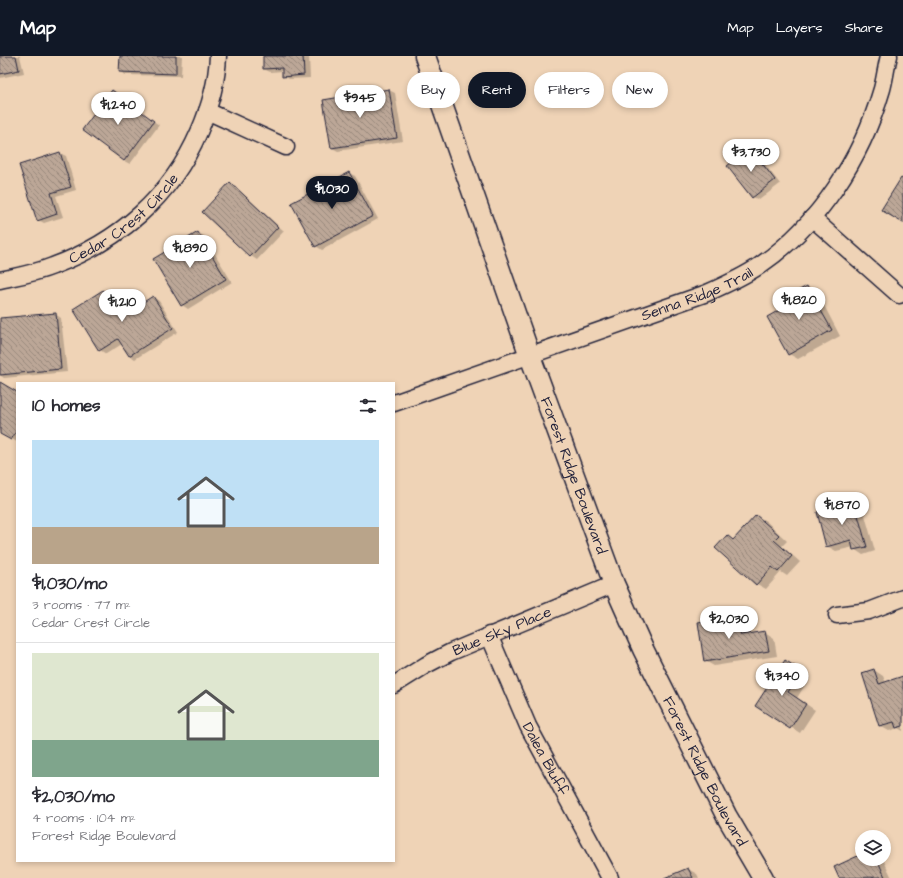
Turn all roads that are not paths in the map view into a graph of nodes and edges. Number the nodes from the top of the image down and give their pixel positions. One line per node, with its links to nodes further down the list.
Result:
1 (218, 56): 4 (street, Cedar Crest Circle)
2 (425, 56): 9 (street, Forest Ridge Boulevard)
3 (889, 56): 6 (street, Senna Ridge Trail)
4 (207, 111): 5 (street); 7 (street, Cedar Crest Circle)
5 (286, 147)
6 (812, 218): 8 (street); 9 (street, Senna Ridge Trail)
7 (0, 280)
8 (899, 295)
9 (530, 356): 10 (street, Senna Ridge Trail); 11 (street, Forest Ridge Boulevard)
10 (395, 403)
11 (614, 584): 14 (street, Blue Sky Place); 17 (street, Forest Ridge Boulevard)
12 (903, 598): 13 (street)
13 (837, 615)
14 (489, 635): 15 (street, Blue Sky Place); 16 (street, Dalea Bluff)
15 (395, 684)
16 (610, 878)
17 (763, 878)

